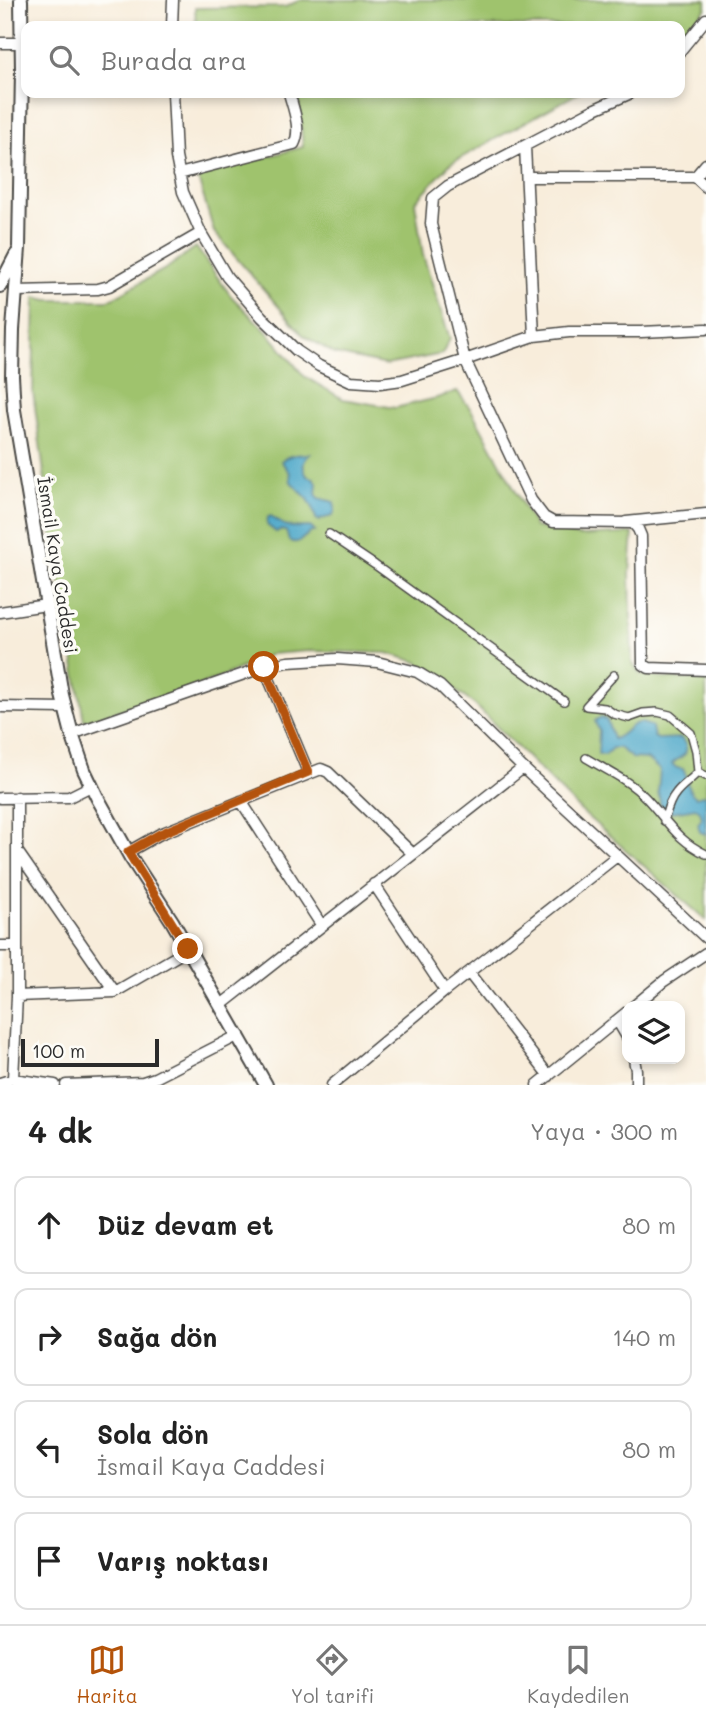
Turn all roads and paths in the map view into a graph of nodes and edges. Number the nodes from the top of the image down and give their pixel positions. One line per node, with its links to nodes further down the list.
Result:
1 (21, 0): 4 (street, İsmail Kaya Caddesi)
2 (173, 0): 5 (street)
3 (706, 19): 8 (street)
4 (21, 21)
5 (172, 21)
6 (0, 43): 7 (street)
7 (21, 43)
8 (685, 45)
9 (23, 98): 20 (street, İsmail Kaya Caddesi)
10 (173, 98): 15 (street)
11 (290, 98): 15 (street)
12 (619, 98): 13 (street)
13 (525, 146): 16 (street); 25 (street)
14 (706, 164): 17 (street)
15 (179, 174): 19 (street)
16 (527, 177): 17 (street); 24 (street)
17 (695, 177): 18 (street)
18 (706, 187)
19 (201, 233): 22 (street); 25 (street)
20 (19, 248): 21 (street); 22 (street, İsmail Kaya Caddesi)
21 (0, 285)
22 (16, 290): 26 (street, İsmail Kaya Caddesi)
23 (706, 329): 24 (street)
24 (534, 336): 25 (street)
25 (465, 360): 28 (street)
26 (6, 375): 30 (street, İsmail Kaya Caddesi)
27 (706, 514): 28 (street)
28 (616, 523): 33 (street)
29 (329, 534): 35 (street)
30 (46, 605): 31 (street); 37 (street, İsmail Kaya Caddesi)
31 (0, 612)
32 (264, 667): 38 (street); 40 (street); 41 (street)
33 (706, 670)
34 (614, 675): 42 (street)
35 (564, 701)
36 (0, 707): 37 (street)
37 (64, 708): 38 (street, İsmail Kaya Caddesi)
38 (72, 734): 44 (street, İsmail Kaya Caddesi)
39 (586, 758): 48 (street)
40 (523, 768): 52 (street); 53 (street)
41 (308, 772): 47 (street); 52 (street)
42 (698, 772): 43 (street); 48 (street)
43 (706, 776)
44 (91, 786): 46 (street); 50 (street, İsmail Kaya Caddesi)
45 (0, 797): 46 (street)
46 (17, 797): 49 (street)
47 (241, 801): 50 (street); 55 (street)
48 (666, 817): 51 (street)
49 (17, 850): 58 (street); 63 (street)
50 (128, 852): 59 (street, İsmail Kaya Caddesi)
51 (706, 854)
52 (413, 855): 54 (street)
53 (617, 856): 56 (street); 61 (street)
54 (374, 884): 55 (street); 62 (street)
55 (322, 926): 66 (street)
56 (706, 938)
57 (0, 946): 58 (street)
58 (17, 946): 64 (street)
59 (188, 949): 63 (street); 66 (street, İsmail Kaya Caddesi)
60 (706, 953): 65 (street)
61 (469, 973): 62 (street); 72 (street)
62 (445, 991): 79 (street)
63 (115, 992): 64 (street)
64 (17, 996): 73 (street)
65 (640, 1001)
66 (221, 1005): 70 (street, İsmail Kaya Caddesi)
67 (622, 1016): 68 (street)
68 (617, 1020): 69 (street); 72 (street)
69 (622, 1028)
70 (239, 1035): 74 (street); 78 (street, İsmail Kaya Caddesi)
71 (635, 1064): 81 (street)
72 (549, 1076): 80 (street)
73 (13, 1079): 75 (street); 76 (street)
74 (156, 1082): 77 (street)
75 (0, 1083)
76 (55, 1085)
77 (68, 1085)
78 (266, 1085)
79 (331, 1085)
80 (537, 1085)
81 (636, 1085)

